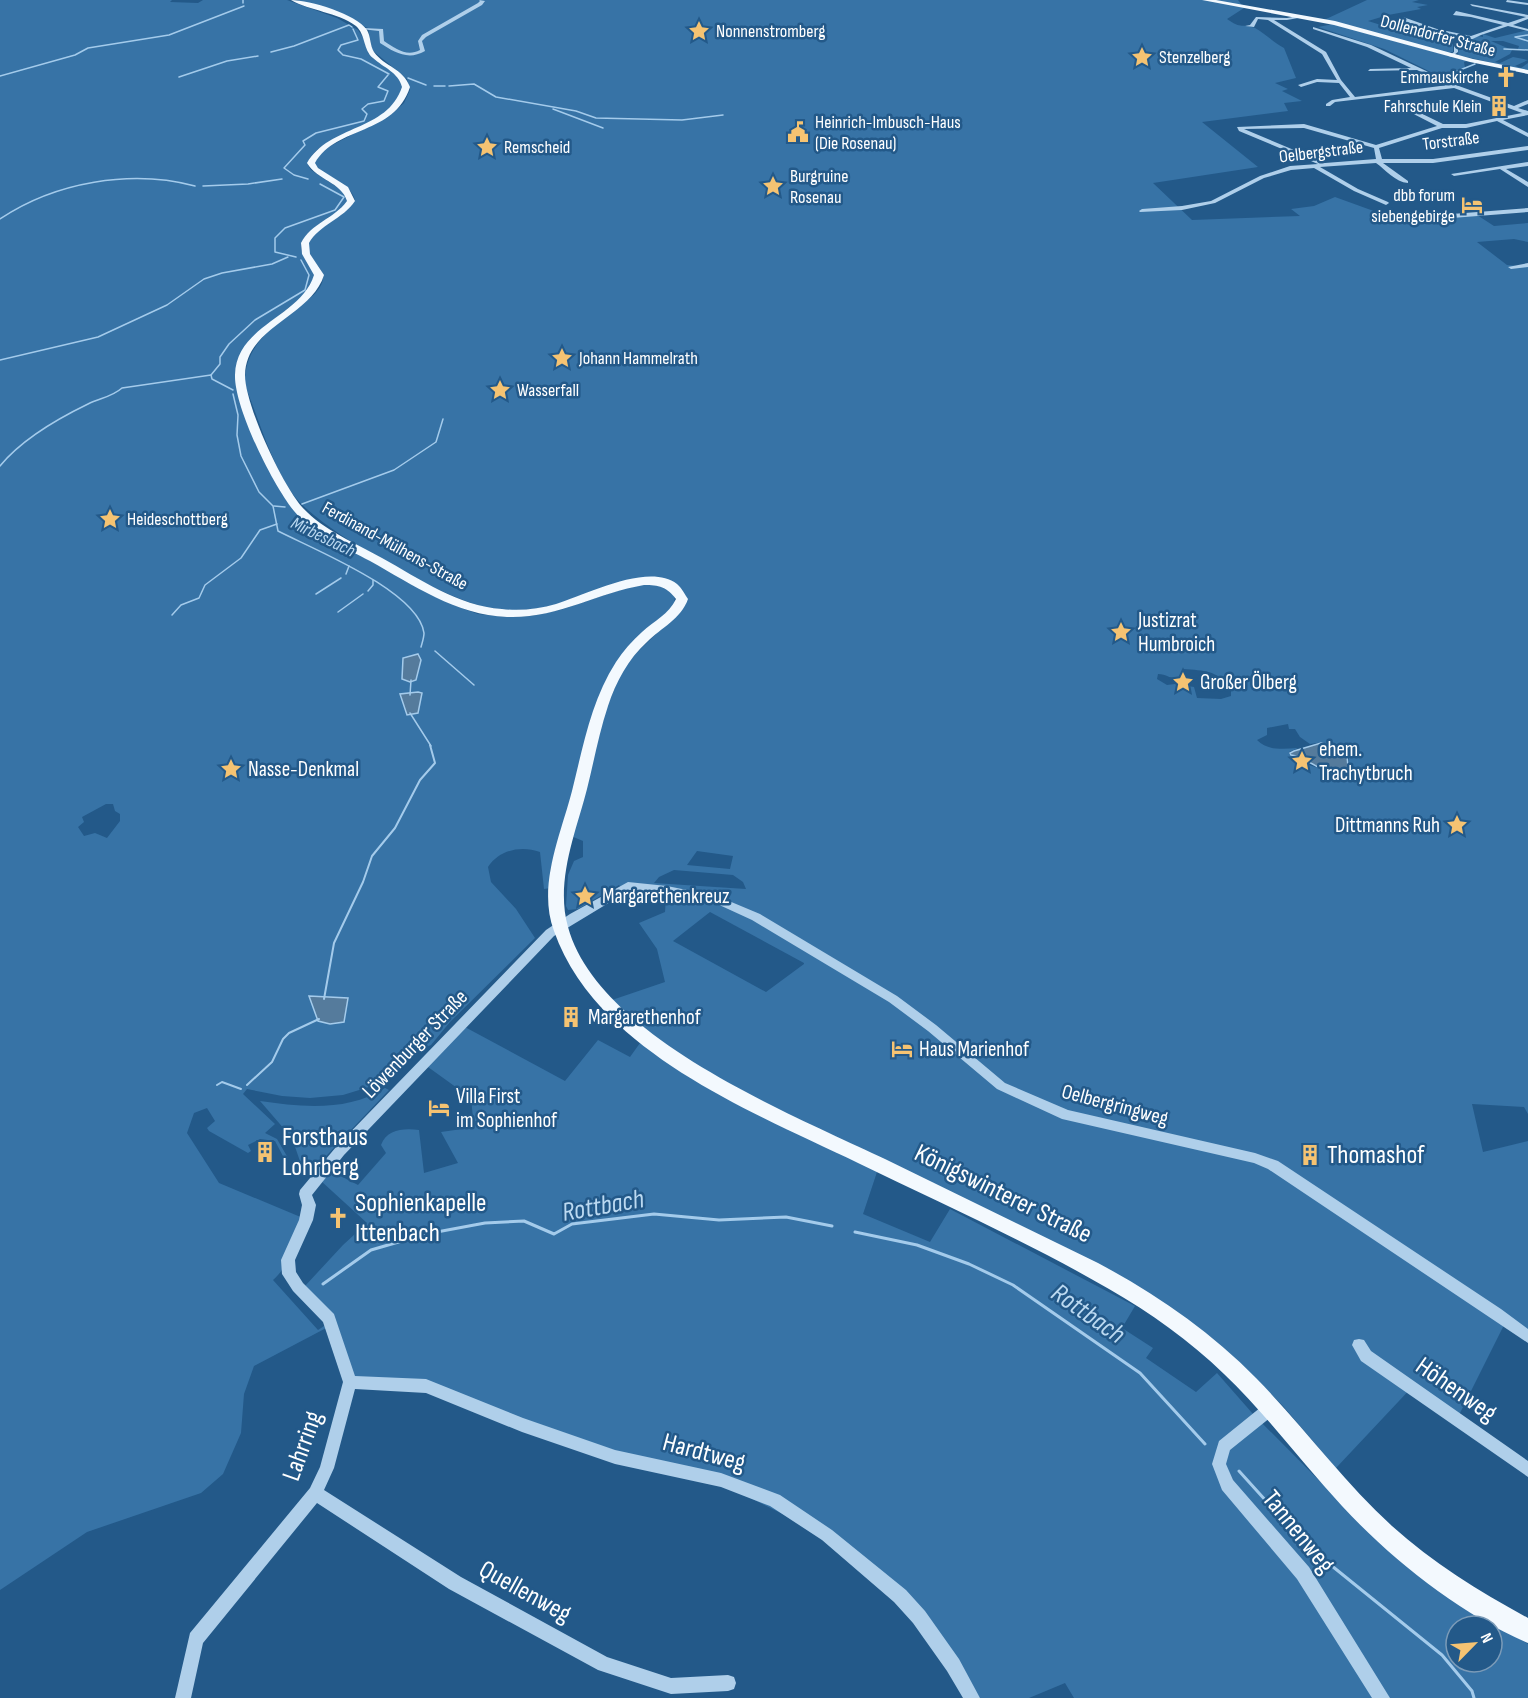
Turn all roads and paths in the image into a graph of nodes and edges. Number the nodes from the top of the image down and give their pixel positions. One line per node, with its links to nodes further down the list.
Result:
1 (294, 0): 15 (main road)
2 (481, 0): 15 (street)
3 (1205, 0): 8 (main road, Dollendorfer Straße)
4 (1511, 0): 5 (street)
5 (1528, 4)
6 (1472, 5): 9 (street)
7 (1469, 16): 12 (street)
8 (1296, 17): 10 (street); 18 (main road, Dollendorfer Straße)
9 (1528, 17): 12 (street)
10 (1268, 18): 13 (street); 24 (street)
11 (1414, 23): 17 (street)
12 (1509, 25): 16 (street); 17 (street)
13 (1247, 26)
14 (1315, 28): 19 (street)
15 (366, 29): 54 (main road, Ferdinand-Mülhens-Straße)
16 (1528, 30)
17 (1469, 37): 18 (street)
18 (1451, 56): 23 (main road, Dollendorfer Straße)
19 (1396, 58): 20 (street); 21 (street)
20 (1384, 60)
21 (1420, 69): 22 (street); 26 (street)
22 (1370, 70)
23 (1528, 72)
24 (1341, 82): 25 (street); 27 (street)
25 (1301, 85)
26 (1454, 86): 27 (street); 31 (street)
27 (1353, 98): 29 (street)
28 (1528, 102): 31 (street)
29 (1328, 105)
30 (1404, 107): 34 (street)
31 (1513, 108): 32 (street)
32 (1527, 114): 33 (street, Oelbergstraße)
33 (1499, 120): 34 (street, Oelbergstraße); 35 (street)
34 (1442, 126): 37 (street, Oelbergstraße)
35 (1528, 135)
36 (1528, 140): 38 (street)
37 (1376, 147): 40 (street, Oelbergstraße); 43 (street)
38 (1521, 148): 39 (street, Torstraße); 40 (street, Torstraße)
39 (1528, 148)
40 (1377, 161): 43 (street, Oelbergstraße); 46 (street)
41 (1528, 164): 44 (street)
42 (1316, 166): 43 (street, Oelbergstraße); 48 (street); 50 (street, Oelbergstraße)
43 (1326, 166)
44 (1500, 167): 45 (street); 47 (street)
45 (1454, 174)
46 (1406, 182)
47 (1528, 185)
48 (1386, 203)
49 (1528, 210): 51 (street)
50 (1142, 211)
51 (1439, 217)
52 (1528, 266): 53 (street)
53 (1511, 267)
54 (582, 779): 56 (main road, Königswinterer Straße)
55 (627, 886): 56 (street, Löwenburger Straße); 57 (street, Oelbergringweg)
56 (559, 926): 59 (street, Löwenburger Straße); 60 (main road, Königswinterer Straße)
57 (1528, 1337)
58 (1359, 1345): 61 (street, Höhenweg)
59 (350, 1382): 62 (street, Lahrring); 66 (street, Hardtweg)
60 (1270, 1408): 63 (main road, Königswinterer Straße); 67 (street, Tannenweg)
61 (1528, 1470)
62 (315, 1493): 64 (street, Quellenweg); 65 (street, Lahrring)
63 (1528, 1630)
64 (728, 1683)
65 (183, 1698)
66 (972, 1698)
67 (1382, 1698)

